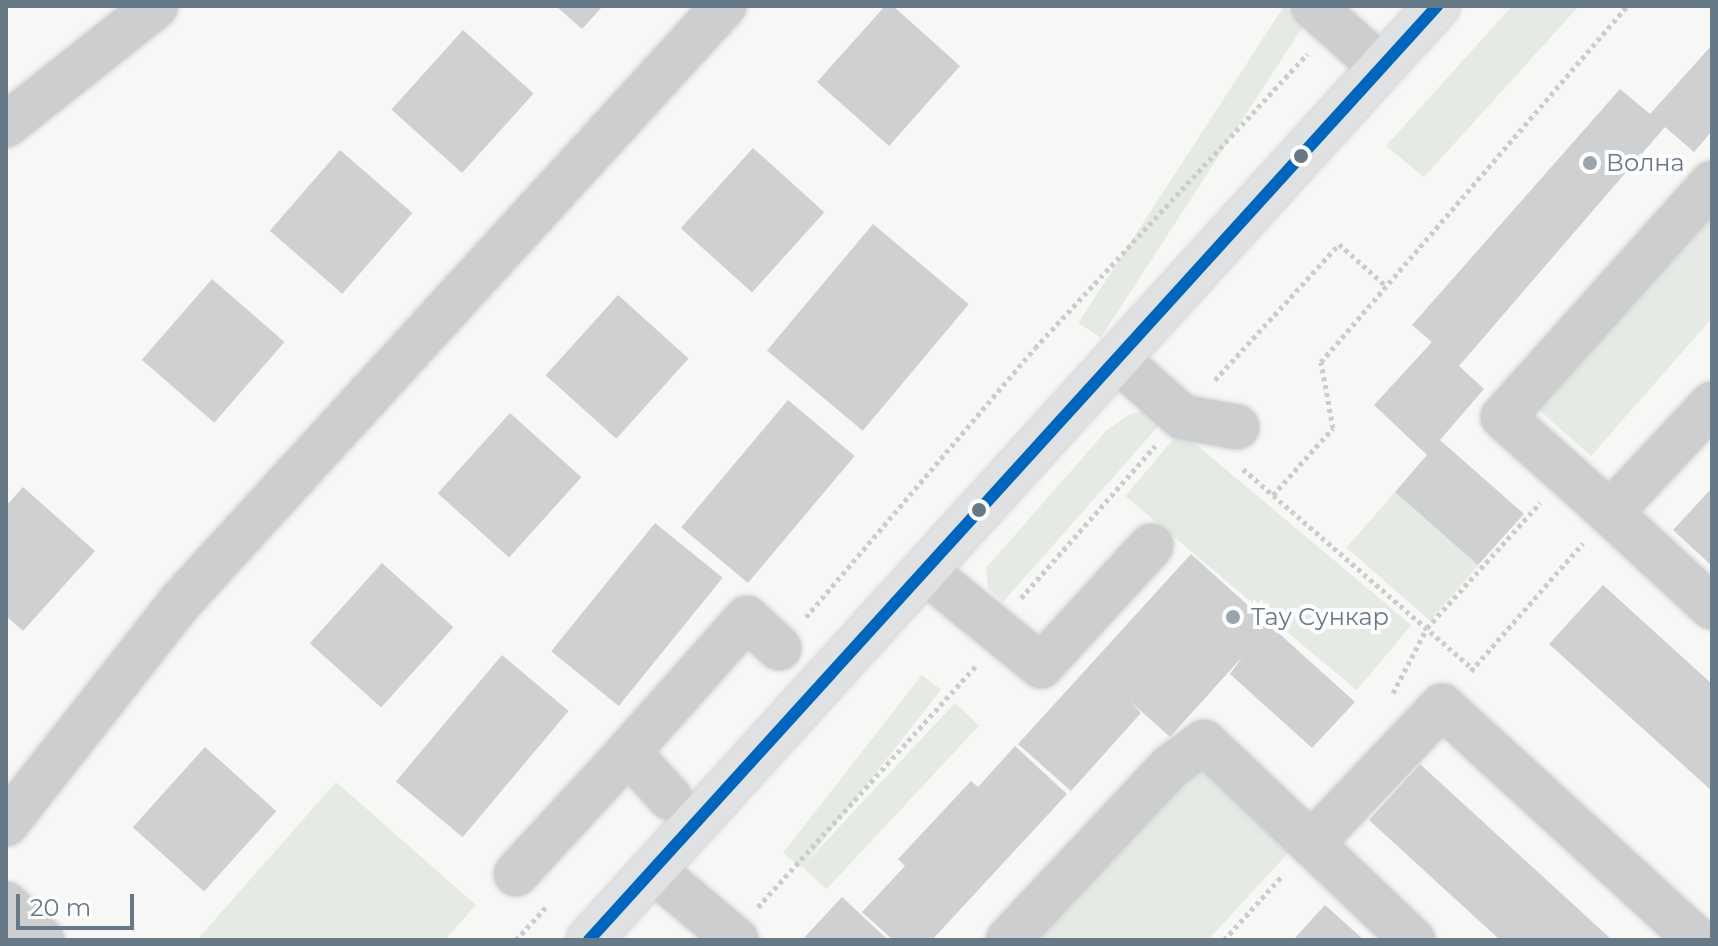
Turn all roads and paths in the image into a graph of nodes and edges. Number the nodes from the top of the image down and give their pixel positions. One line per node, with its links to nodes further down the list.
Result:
1 (156, 6): 7 (street)
2 (724, 6): 28 (street)
3 (1437, 6): 6 (main road)
4 (1627, 6): 9 (path)
5 (1323, 16): 6 (street); 10 (path)
6 (1381, 67): 11 (main road)
7 (6, 125)
8 (1712, 183): 15 (street)
9 (1386, 286): 13 (path); 16 (path)
10 (1035, 348)
11 (1117, 359): 13 (street); 19 (main road)
12 (1712, 404): 17 (street)
13 (1182, 417): 14 (street); 21 (path)
14 (1238, 446): 16 (path)
15 (1566, 473): 17 (street); 22 (path)
16 (1273, 495): 22 (path)
17 (1610, 513): 20 (street); 24 (path)
18 (1151, 546): 21 (street)
19 (925, 571): 21 (street); 30 (main road)
20 (1712, 607)
21 (994, 628): 33 (path)
22 (1427, 628): 24 (path)
23 (779, 648): 26 (street)
24 (1473, 669): 25 (path)
25 (1442, 706): 29 (street); 39 (street)
26 (628, 752): 27 (street); 31 (street)
27 (670, 798)
28 (6, 824)
29 (1312, 843): 36 (street); 37 (path); 38 (street)
30 (653, 870): 33 (street); 35 (main road)
31 (516, 874)
32 (6, 904): 34 (street)
33 (734, 938)
34 (42, 940)
35 (589, 940)
36 (1008, 940)
37 (1224, 940)
38 (1413, 940)
39 (1697, 940)

